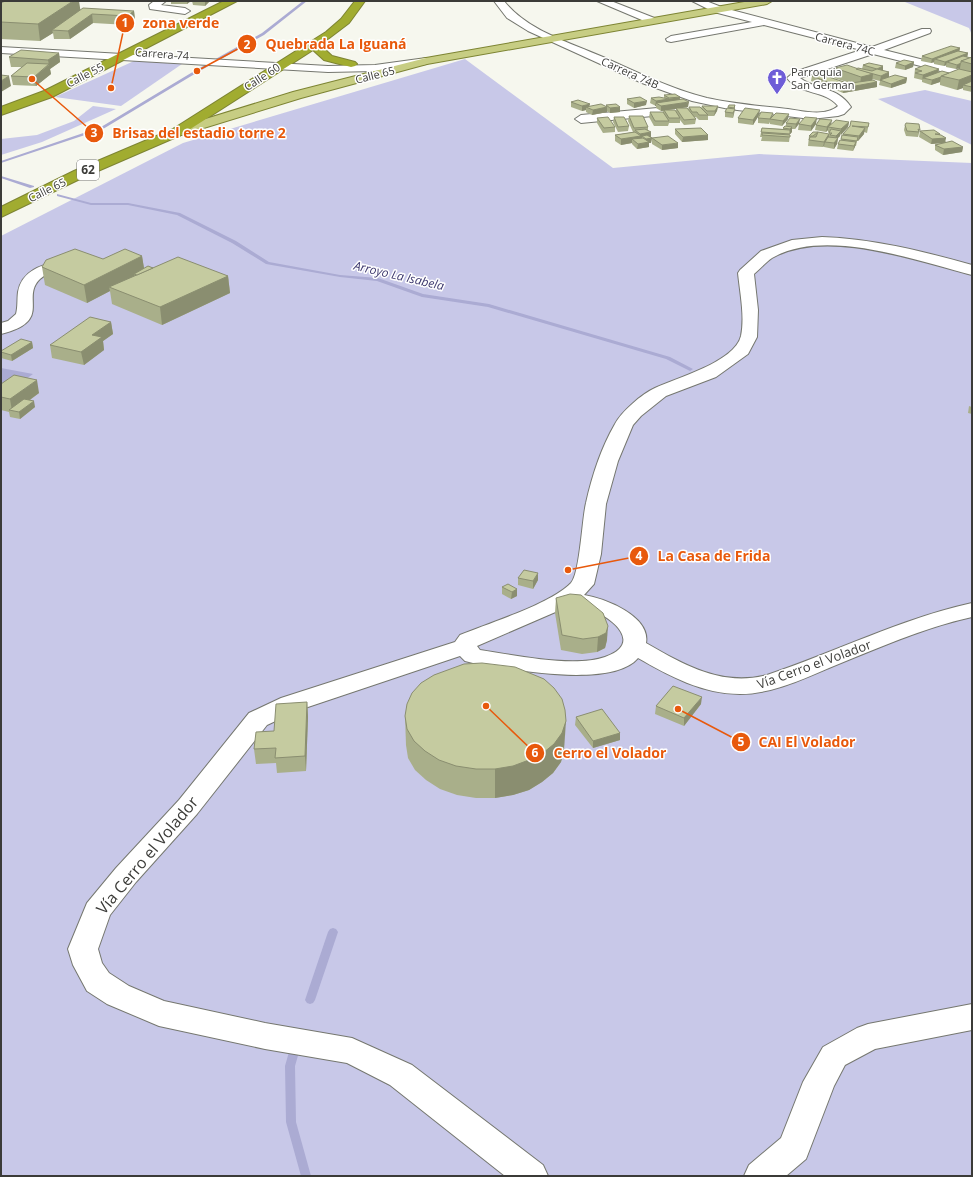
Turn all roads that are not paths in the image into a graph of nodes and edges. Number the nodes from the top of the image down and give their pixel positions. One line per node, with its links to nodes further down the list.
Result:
1 (161, 1): 9 (street)
2 (232, 1): 19 (highway, Calle 55)
3 (360, 1): 16 (highway, Calle 60 / 62)
4 (499, 1): 13 (street, Carrera 74B)
5 (602, 1): 10 (street)
6 (697, 1): 8 (street, Carrera 74C)
7 (767, 1): 8 (main road, Calle 65)
8 (719, 10): 10 (main road, Calle 65); 11 (street, Carrera 74C)
9 (185, 11)
10 (653, 21): 13 (main road, Calle 65)
11 (765, 23): 14 (street); 18 (street, Carrera 74C)
12 (926, 31): 18 (street)
13 (553, 38): 22 (main road, Calle 65); 26 (street, Carrera 74B)
14 (670, 39)
15 (1, 44): 19 (street, Carrera 74)
16 (313, 44): 23 (highway, Calle 60 / 62); 24 (highway)
17 (1, 50): 20 (street, Carrera 74)
18 (870, 51): 25 (street, Carrera 74C); 26 (street, Carrera 74B)
19 (131, 52): 20 (highway, Calle 55); 21 (street, Carrera 74)
20 (120, 58): 21 (street, Carrera 74); 27 (highway, Calle 55)
21 (183, 59): 23 (street, Carrera 74)
22 (426, 61): 23 (street, Carrera 74); 24 (street, Carrera 74); 29 (main road, Calle 65)
23 (282, 64): 24 (street, Carrera 74); 29 (highway, Calle 60 / 62)
24 (351, 64)
25 (972, 76)
26 (709, 102): 28 (street, Carrera 74B)
27 (1, 111)
28 (581, 119)
29 (177, 132): 30 (highway, Calle 65 / 62)
30 (3, 211)
31 (61, 265): 33 (street)
32 (972, 270): 34 (street)
33 (1, 329)
34 (563, 601): 36 (street); 37 (street)
35 (972, 610): 36 (street, Vía Cerro el Volador)
36 (636, 647): 37 (street)
37 (465, 648): 39 (street, Vía Cerro el Volador)
38 (972, 1017): 40 (street)
39 (531, 1176)
40 (761, 1176)

